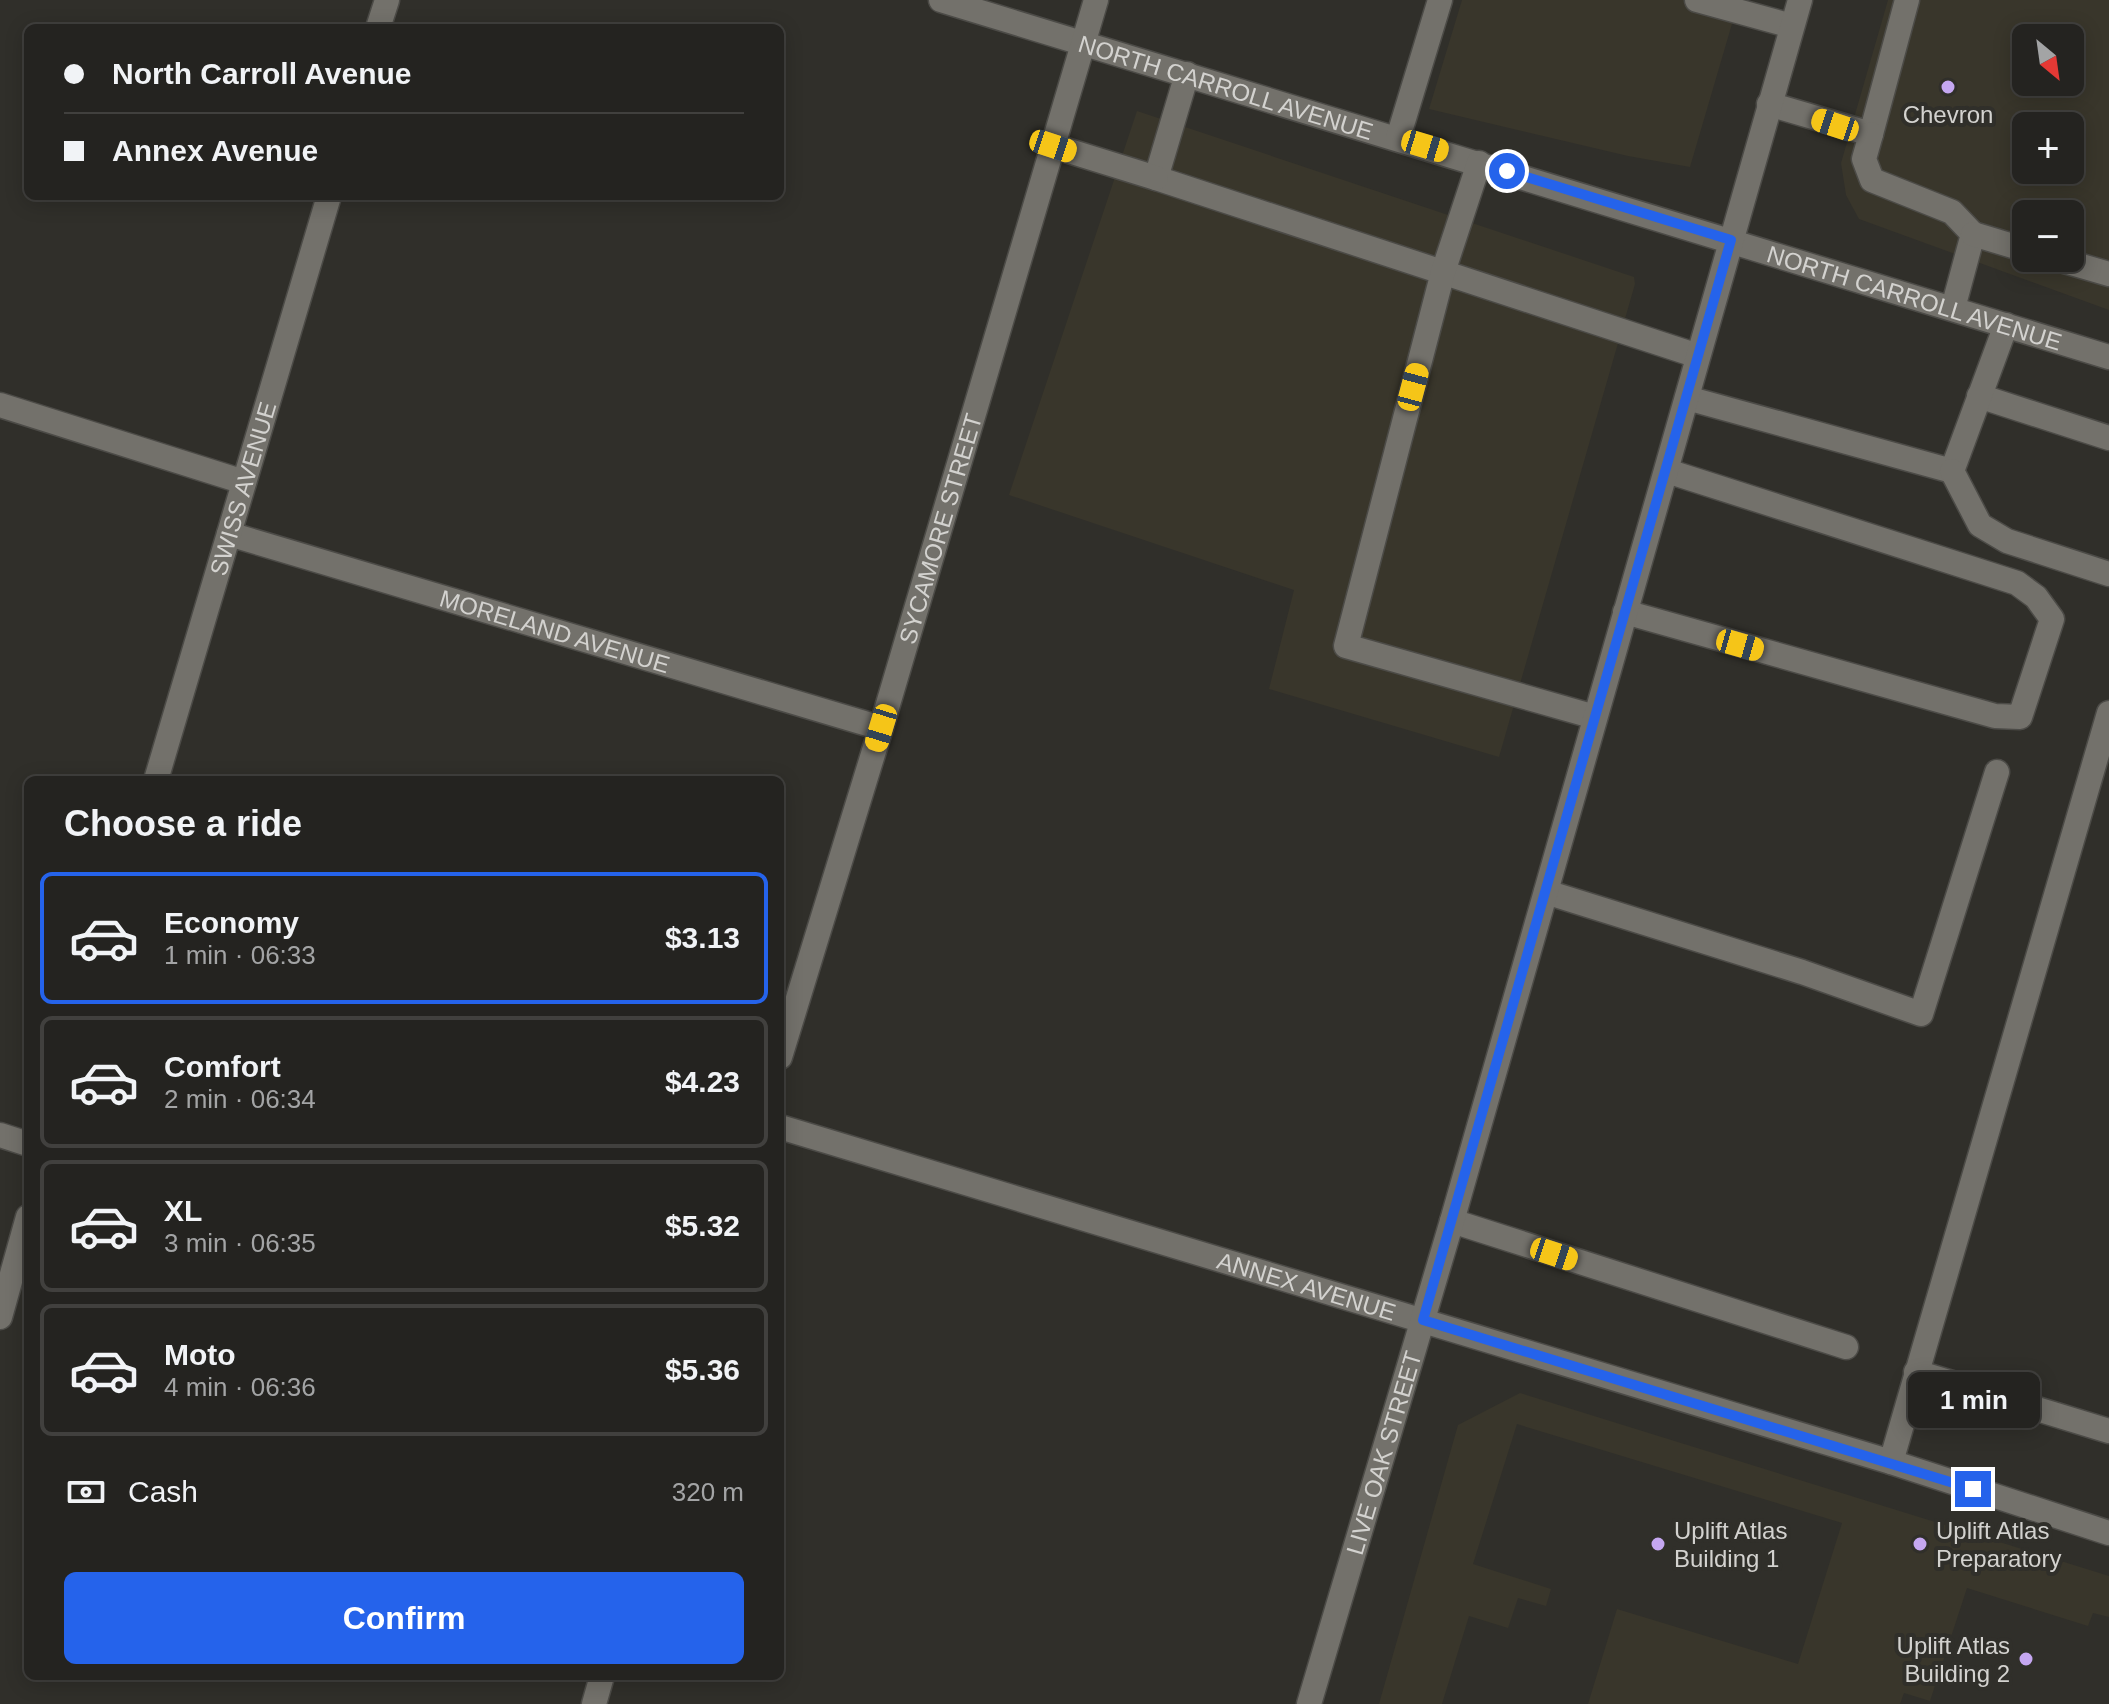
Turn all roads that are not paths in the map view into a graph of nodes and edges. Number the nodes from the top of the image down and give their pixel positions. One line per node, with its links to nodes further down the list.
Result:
1 (387, 0): 8 (street)
2 (941, 0): 10 (street, NORTH CARROLL AVENUE)
3 (1096, 0): 10 (street, SYCAMORE STREET)
4 (1440, 0): 14 (street)
5 (1697, 0): 9 (street)
6 (1800, 0): 9 (street, LIVE OAK STREET)
7 (1907, 0): 13 (street)
8 (379, 24)
9 (1792, 26): 12 (street, LIVE OAK STREET)
10 (1083, 43): 11 (street, NORTH CARROLL AVENUE); 15 (street, SYCAMORE STREET)
11 (1187, 74): 14 (street, NORTH CARROLL AVENUE); 17 (street)
12 (1769, 104): 13 (street); 20 (street, LIVE OAK STREET)
13 (1871, 134): 19 (street)
14 (1398, 138): 16 (street, NORTH CARROLL AVENUE)
15 (1053, 146): 17 (street); 41 (street, SYCAMORE STREET)
16 (1479, 163): 20 (street, NORTH CARROLL AVENUE); 23 (street)
17 (1156, 178): 23 (street)
18 (328, 200): 35 (street, SWISS AVENUE)
19 (1973, 234): 21 (street); 25 (street)
20 (1731, 240): 25 (street, NORTH CARROLL AVENUE); 27 (street, LIVE OAK STREET)
21 (2012, 246)
22 (2084, 267): 24 (street)
23 (1443, 272): 27 (street); 40 (street)
24 (2109, 274)
25 (1953, 308): 26 (street, NORTH CARROLL AVENUE)
26 (2006, 325): 28 (street, NORTH CARROLL AVENUE); 29 (street)
27 (1698, 356): 30 (street, LIVE OAK STREET)
28 (2109, 357)
29 (1979, 396): 32 (street); 34 (street)
30 (1687, 398): 33 (street, LIVE OAK STREET); 34 (street)
31 (0, 405): 35 (street)
32 (2109, 438)
33 (1667, 471): 38 (street, LIVE OAK STREET); 38 (street)
34 (1952, 471): 37 (street)
35 (244, 482): 36 (street, SWISS AVENUE)
36 (229, 534): 41 (street, MORELAND AVENUE); 43 (street, SWISS AVENUE)
37 (2109, 574)
38 (1625, 612): 40 (street, LIVE OAK STREET)
39 (2109, 713): 54 (street)
40 (1595, 717): 44 (street, LIVE OAK STREET)
41 (881, 728): 45 (street, SYCAMORE STREET)
42 (1997, 772): 44 (street)
43 (157, 776)
44 (1546, 892): 49 (street, LIVE OAK STREET)
45 (784, 1044)
46 (784, 1128): 52 (street, ANNEX AVENUE)
47 (0, 1135): 48 (street)
48 (24, 1143)
49 (1452, 1221): 52 (street, LIVE OAK STREET); 53 (street)
50 (24, 1231): 51 (street)
51 (0, 1317)
52 (1423, 1320): 56 (street, ANNEX AVENUE); 60 (street, LIVE OAK STREET)
53 (1846, 1347)
54 (1916, 1372): 55 (street); 56 (street)
55 (2109, 1431)
56 (1891, 1462): 57 (street, ANNEX AVENUE)
57 (2109, 1533)
58 (601, 1680): 59 (street)
59 (594, 1704)
60 (1309, 1704)

